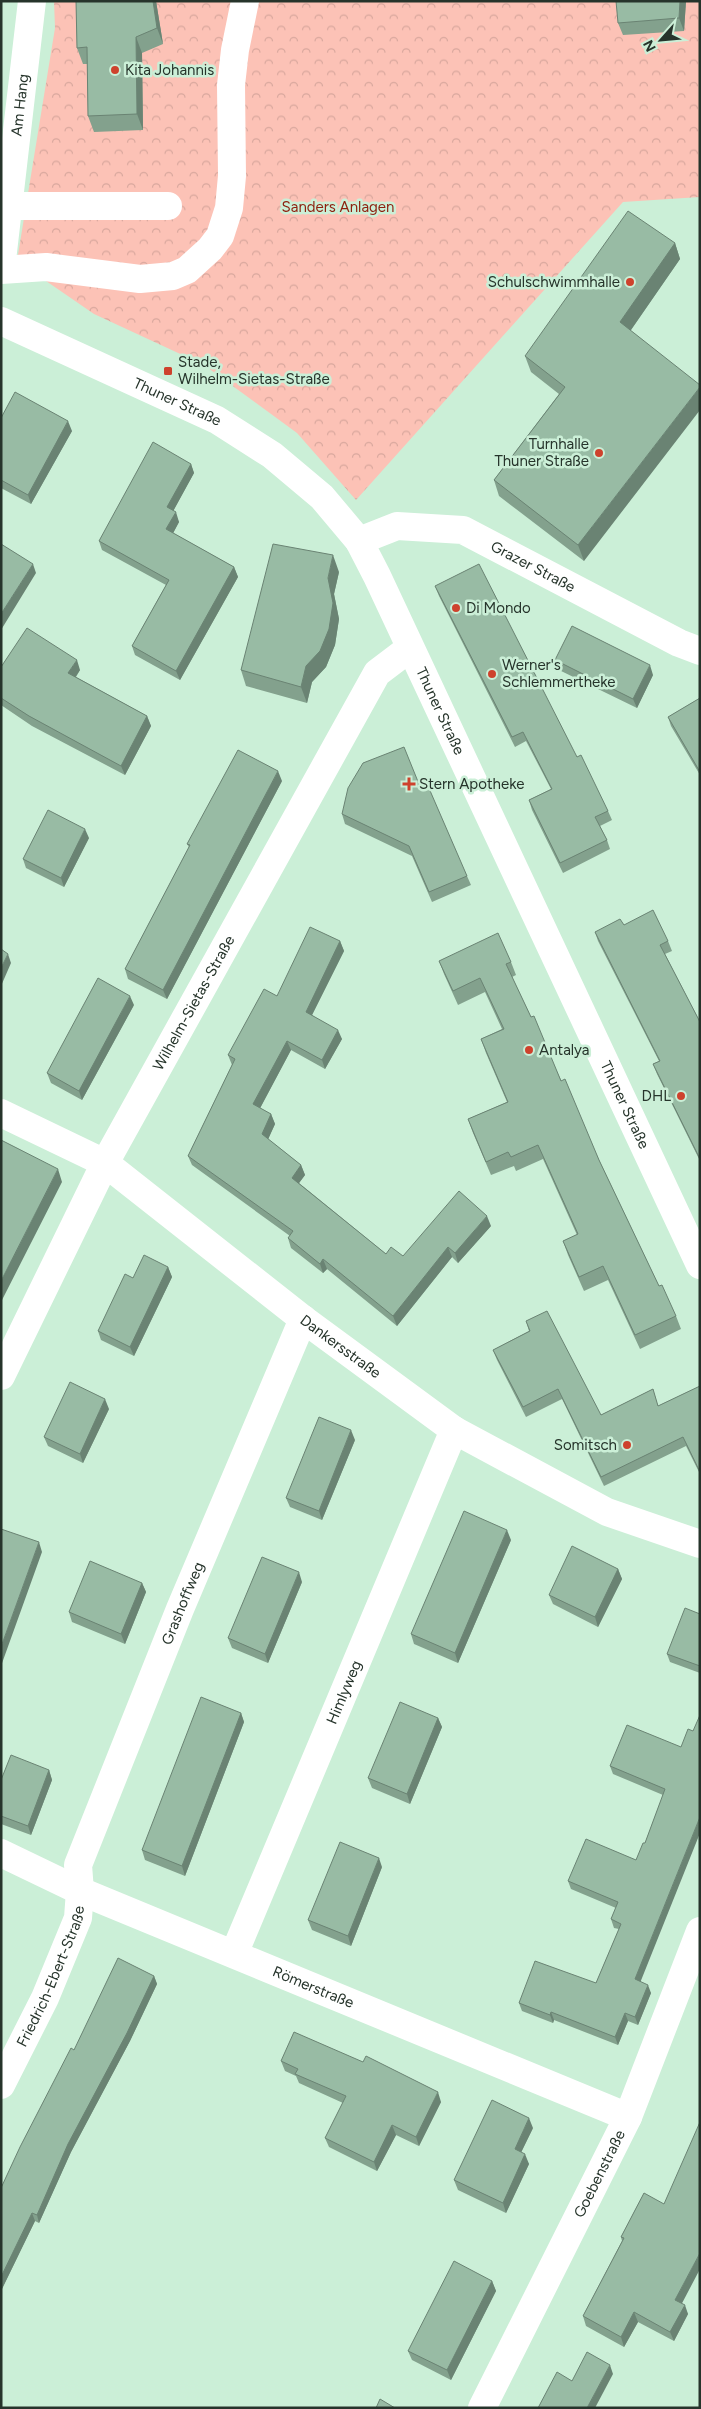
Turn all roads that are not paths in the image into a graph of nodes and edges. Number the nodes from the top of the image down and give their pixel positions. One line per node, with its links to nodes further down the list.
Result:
1 (32, 1): 3 (street, Am Hang)
2 (245, 1): 5 (street)
3 (8, 206): 4 (street); 5 (street, Am Hang)
4 (168, 206)
5 (1, 270)
6 (1, 322): 7 (street, Thuner Straße)
7 (359, 542): 8 (street, Thuner Straße); 9 (street, Grazer Straße)
8 (410, 648): 11 (street, Wilhelm-Sietas-Straße); 12 (street, Thuner Straße)
9 (700, 651)
10 (1, 1113): 11 (street, Dankersstraße)
11 (105, 1163): 13 (street, Dankersstraße); 14 (street, Wilhelm-Sietas-Straße)
12 (700, 1266)
13 (302, 1319): 15 (street, Dankersstraße); 18 (street, Grashoffweg)
14 (1, 1376)
15 (454, 1430): 16 (street, Dankersstraße); 20 (street, Himlyweg)
16 (700, 1544)
17 (1, 1852): 18 (street, Römerstraße)
18 (80, 1891): 20 (street, Römerstraße); 21 (street, Friedrich-Ebert-Straße)
19 (700, 1931): 22 (street, Goebenstraße)
20 (234, 1954): 22 (street, Römerstraße)
21 (1, 2085)
22 (628, 2117): 23 (street, Goebenstraße)
23 (482, 2408)

